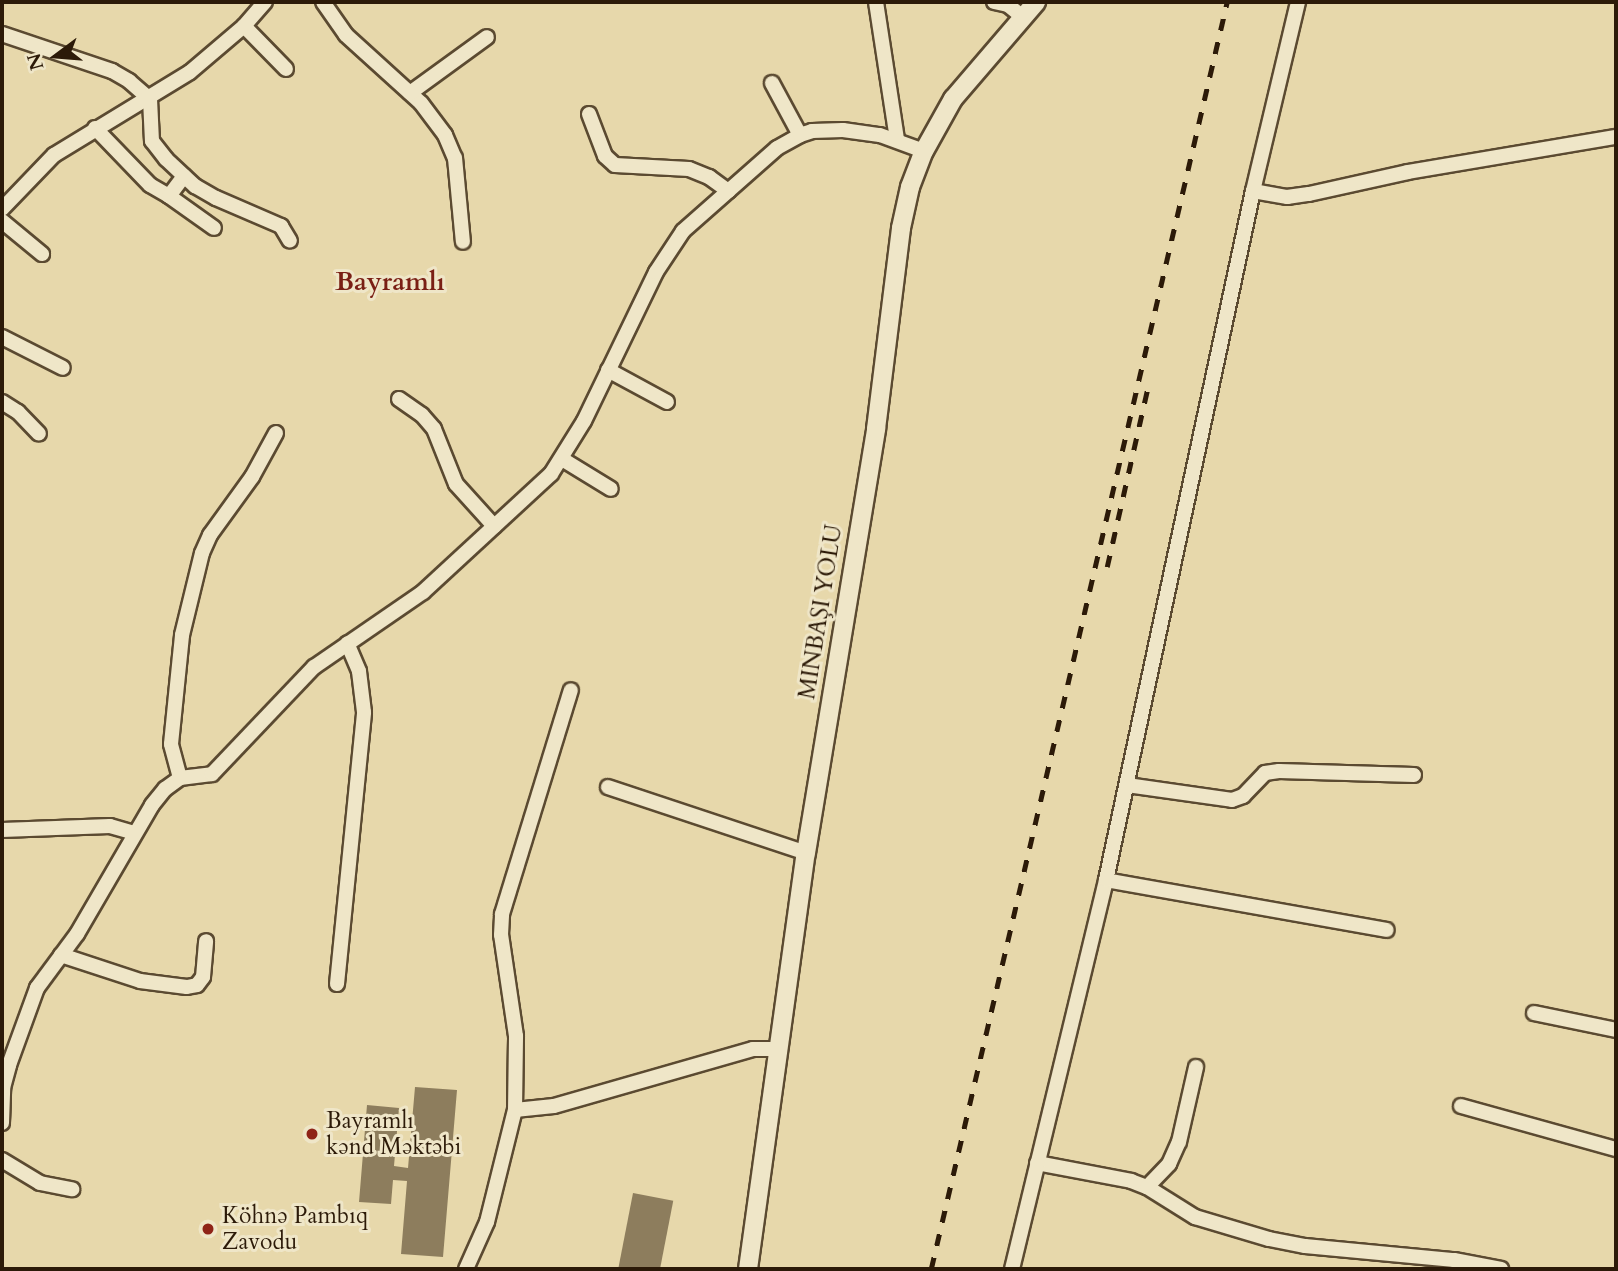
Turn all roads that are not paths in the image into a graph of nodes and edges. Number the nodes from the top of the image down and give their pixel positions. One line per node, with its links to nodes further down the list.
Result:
1 (265, 2): 8 (street)
2 (323, 2): 13 (street)
3 (876, 2): 19 (street)
4 (994, 2): 7 (street)
5 (1036, 2): 7 (street)
6 (1298, 2): 23 (street)
7 (1023, 17): 20 (street)
8 (244, 26): 11 (street); 14 (street)
9 (2, 34): 14 (street)
10 (487, 37): 13 (street)
11 (286, 69)
12 (772, 83): 17 (street)
13 (410, 93): 29 (street)
14 (150, 99): 16 (street); 21 (street)
15 (589, 114): 22 (street)
16 (95, 128): 24 (street); 25 (street)
17 (800, 135): 19 (street); 22 (street)
18 (1616, 137): 23 (street)
19 (897, 140): 20 (street)
20 (924, 151): 50 (street)
21 (184, 176): 24 (street); 28 (street)
22 (728, 191): 33 (street)
23 (1253, 191): 46 (street)
24 (169, 196): 27 (street)
25 (2, 209)
26 (2, 220): 30 (street)
27 (214, 228)
28 (290, 241)
29 (463, 242)
30 (42, 254)
31 (2, 337): 32 (street)
32 (63, 368)
33 (608, 370): 36 (street); 39 (street)
34 (400, 399): 41 (street)
35 (2, 402): 38 (street)
36 (667, 402)
37 (276, 433): 45 (street)
38 (39, 434)
39 (562, 459): 40 (street); 41 (street)
40 (611, 489)
41 (494, 526): 42 (street)
42 (347, 643): 45 (street); 55 (street)
43 (571, 690): 62 (street)
44 (1414, 775): 46 (street)
45 (180, 778): 49 (street)
46 (1127, 785): 51 (street)
47 (608, 787): 50 (street)
48 (2, 830): 49 (street)
49 (134, 833): 54 (street)
50 (806, 853): 58 (street)
51 (1105, 880): 52 (street); 66 (street)
52 (1387, 930)
53 (206, 941): 54 (street)
54 (61, 955): 60 (street)
55 (337, 984)
56 (1534, 1013): 57 (street)
57 (1616, 1030)
58 (779, 1049): 62 (street); 70 (street)
59 (1196, 1067): 67 (street)
60 (3, 1088): 63 (street)
61 (1461, 1106): 64 (street)
62 (515, 1110): 69 (street)
63 (2, 1123)
64 (1616, 1149)
65 (2, 1160): 68 (street)
66 (1037, 1163): 67 (street); 71 (street)
67 (1147, 1187): 72 (street)
68 (72, 1189)
69 (466, 1269)
70 (748, 1269)
71 (1012, 1269)
72 (1501, 1269)

